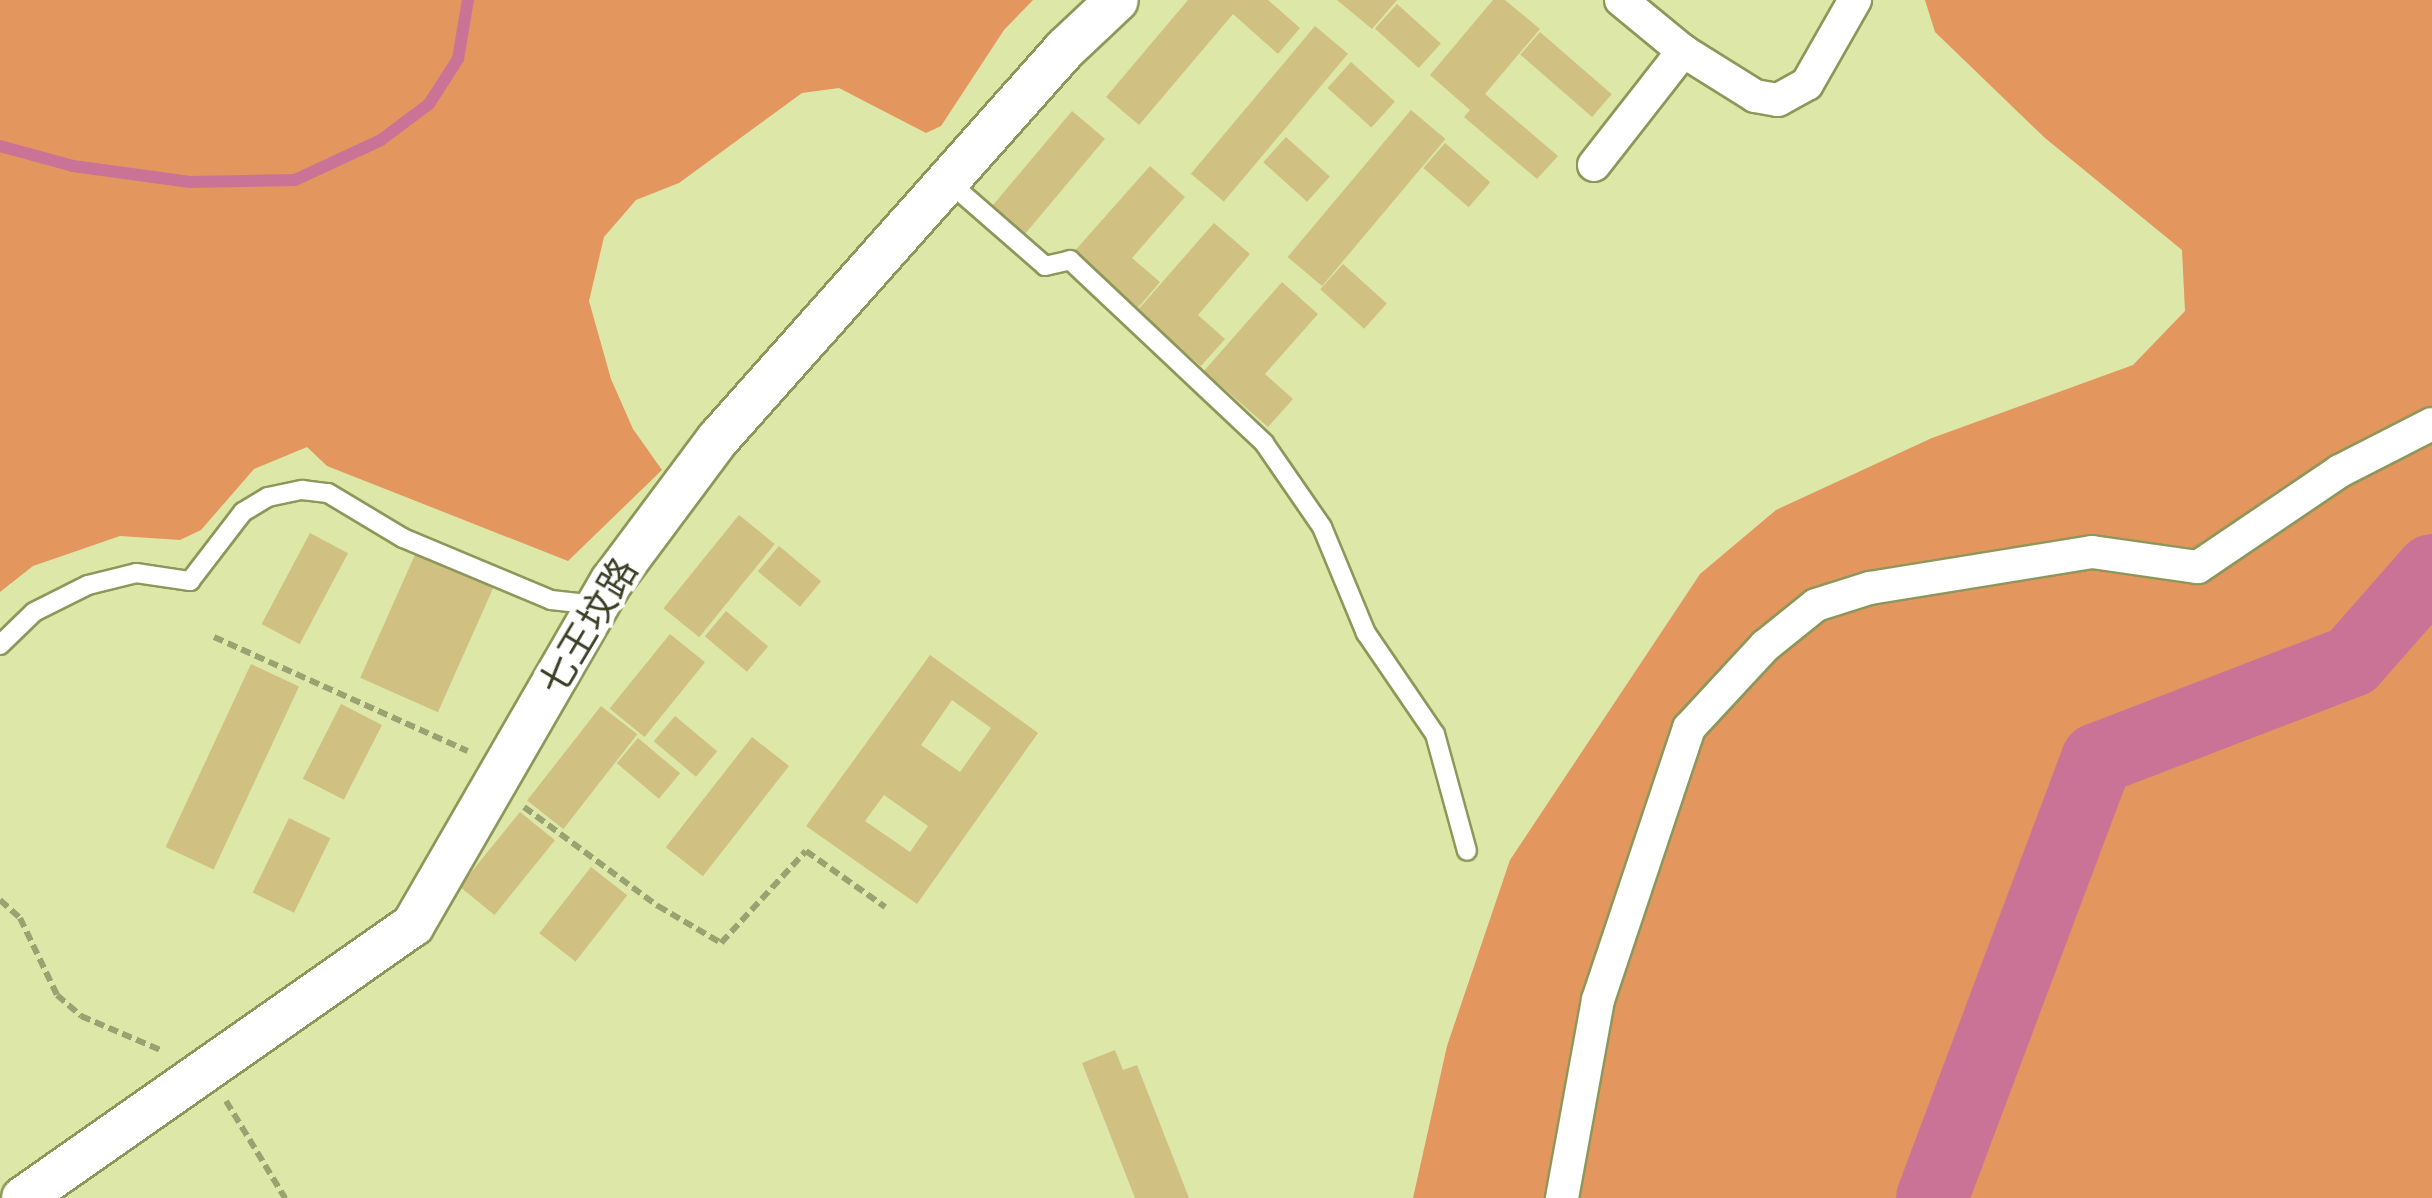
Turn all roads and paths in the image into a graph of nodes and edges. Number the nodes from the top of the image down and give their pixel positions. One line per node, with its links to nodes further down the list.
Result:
1 (1118, 0): 6 (street, 七王坟路)
2 (1621, 0): 4 (street)
3 (1854, 0): 4 (street)
4 (1683, 51): 5 (street)
5 (1594, 165)
6 (950, 183): 8 (street, 七王坟路); 12 (lane)
7 (2432, 424): 18 (street)
8 (598, 605): 10 (lane); 11 (street, 七王坟路)
9 (214, 637): 11 (path)
10 (0, 645)
11 (499, 779): 14 (path); 15 (street, 七王坟路)
12 (1467, 851)
13 (0, 900): 15 (path)
14 (885, 907)
15 (206, 1074): 16 (street, 七王坟路); 17 (path)
16 (23, 1198)
17 (285, 1198)
18 (1562, 1198)

